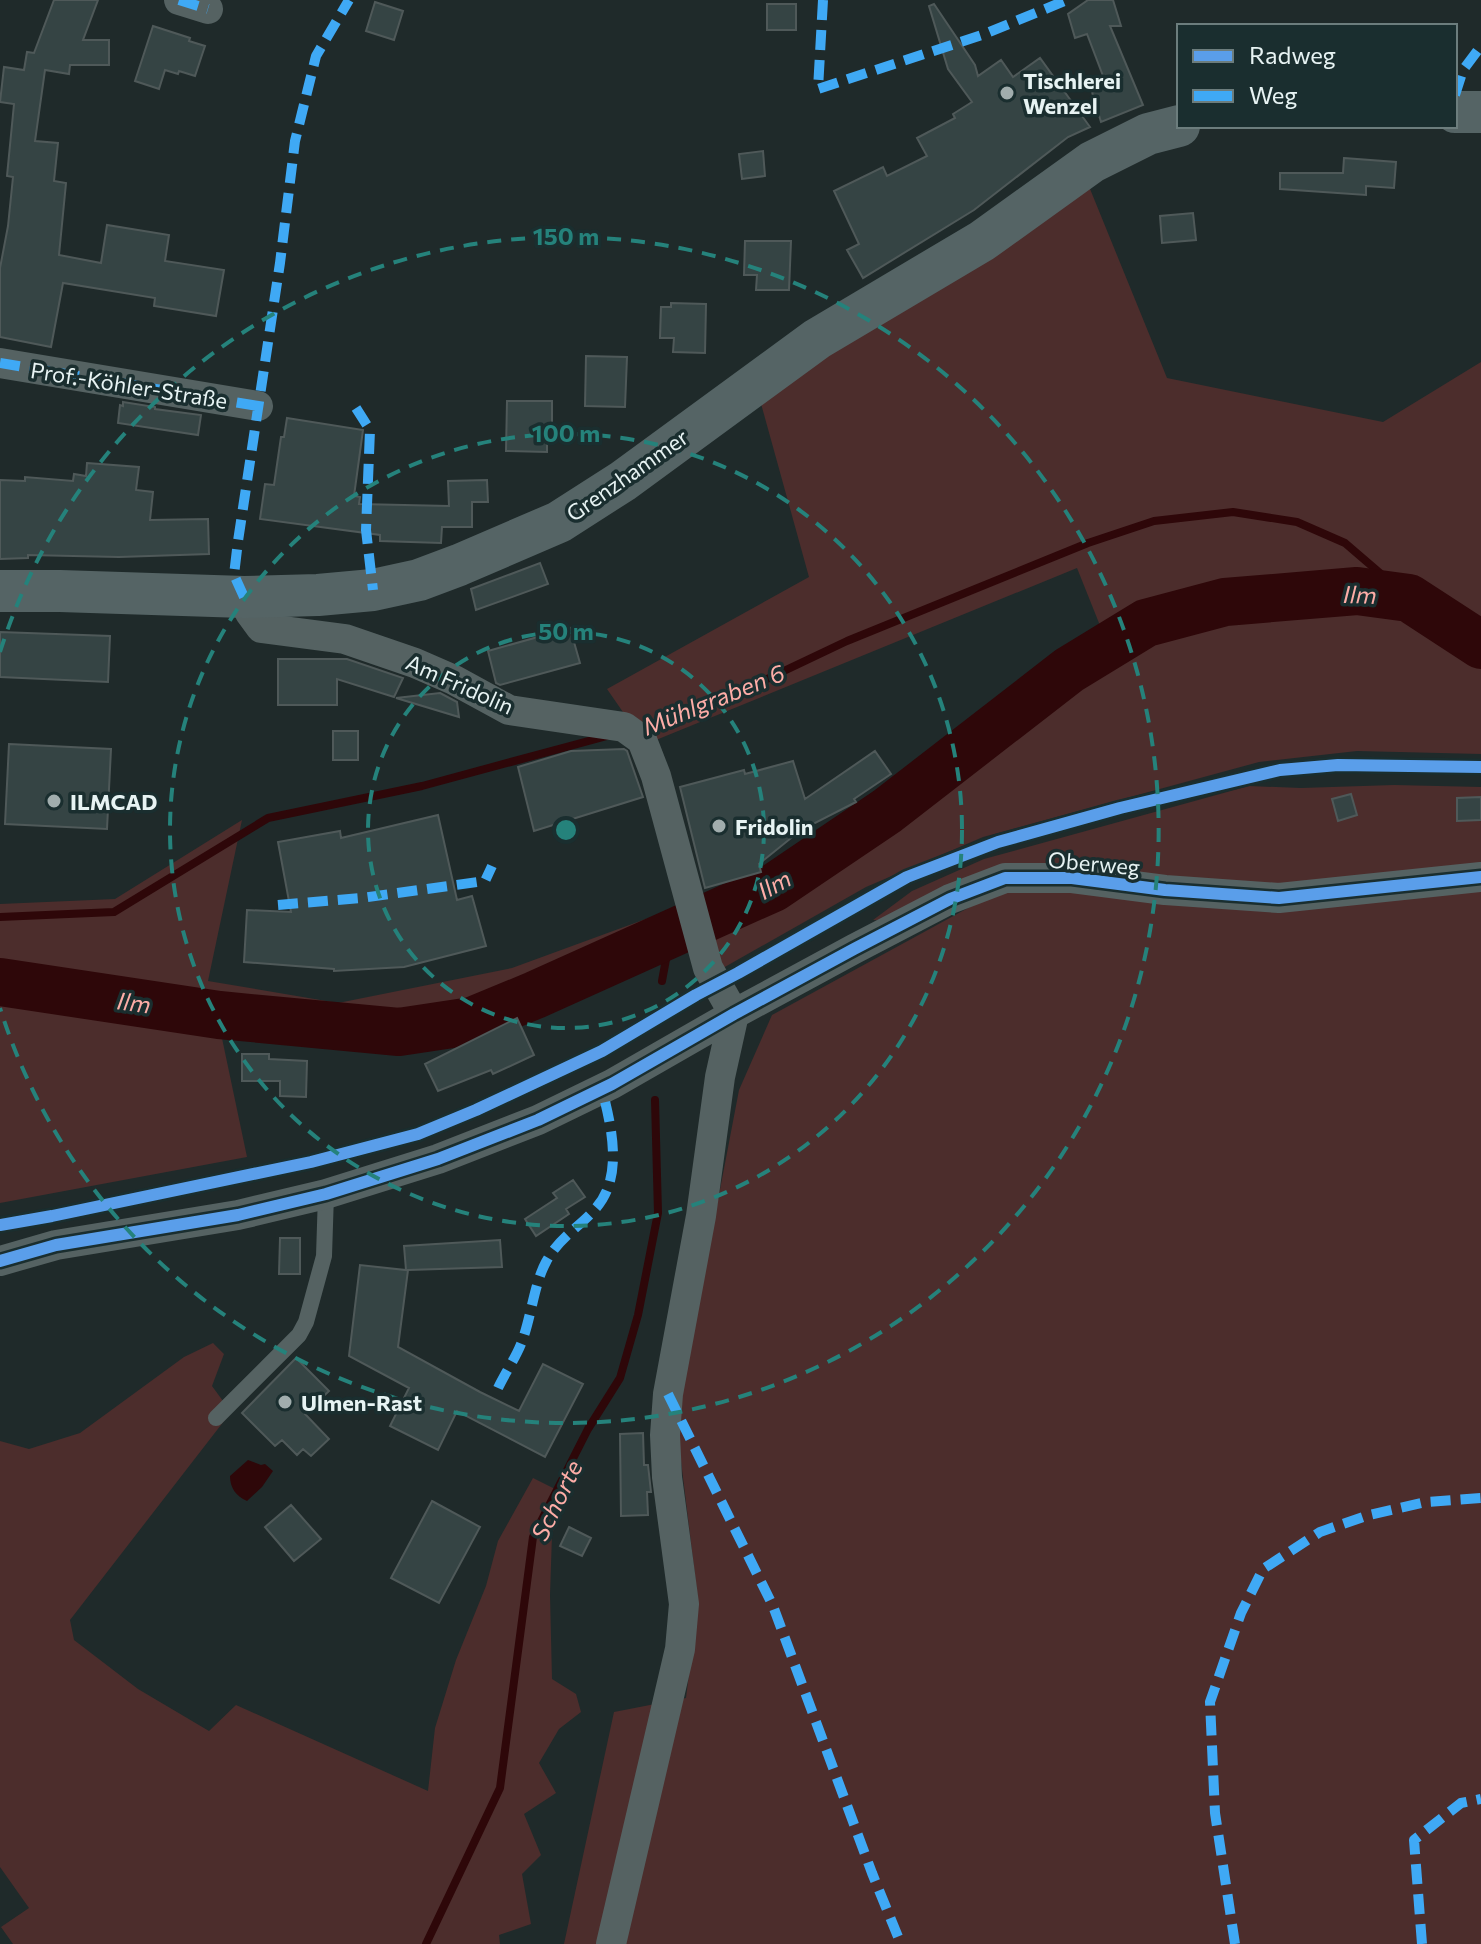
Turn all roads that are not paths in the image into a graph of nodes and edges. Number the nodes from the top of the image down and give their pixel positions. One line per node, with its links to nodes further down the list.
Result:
1 (1457, 112): 2 (main road)
2 (1481, 112)
3 (1177, 127): 7 (main road, Grenzhammer)
4 (0, 363): 5 (street, Prof.-Köhler-Straße)
5 (258, 406)
6 (0, 591): 7 (main road, Grenzhammer)
7 (244, 597): 9 (street, Am Fridolin)
8 (1481, 877): 9 (street, Oberweg)
9 (734, 1014): 10 (street, Oberweg); 13 (street)
10 (326, 1194): 11 (street, Oberweg); 12 (lane)
11 (0, 1261)
12 (216, 1418)
13 (611, 1944)

